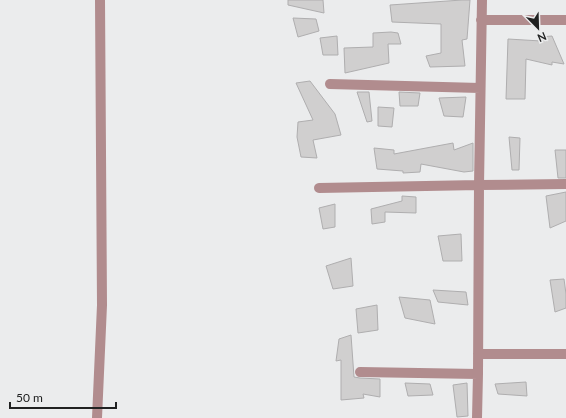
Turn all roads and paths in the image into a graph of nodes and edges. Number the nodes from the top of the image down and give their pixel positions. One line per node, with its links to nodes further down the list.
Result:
1 (100, 0): 14 (street)
2 (482, 0): 3 (street)
3 (481, 20): 4 (street); 6 (street)
4 (566, 20)
5 (330, 84): 6 (street)
6 (480, 88): 7 (street)
7 (479, 184): 8 (street); 9 (street); 10 (street)
8 (566, 184)
9 (319, 188)
10 (478, 354): 11 (street); 13 (street)
11 (566, 354)
12 (360, 372): 13 (street)
13 (478, 374): 15 (street)
14 (98, 418)
15 (477, 418)

